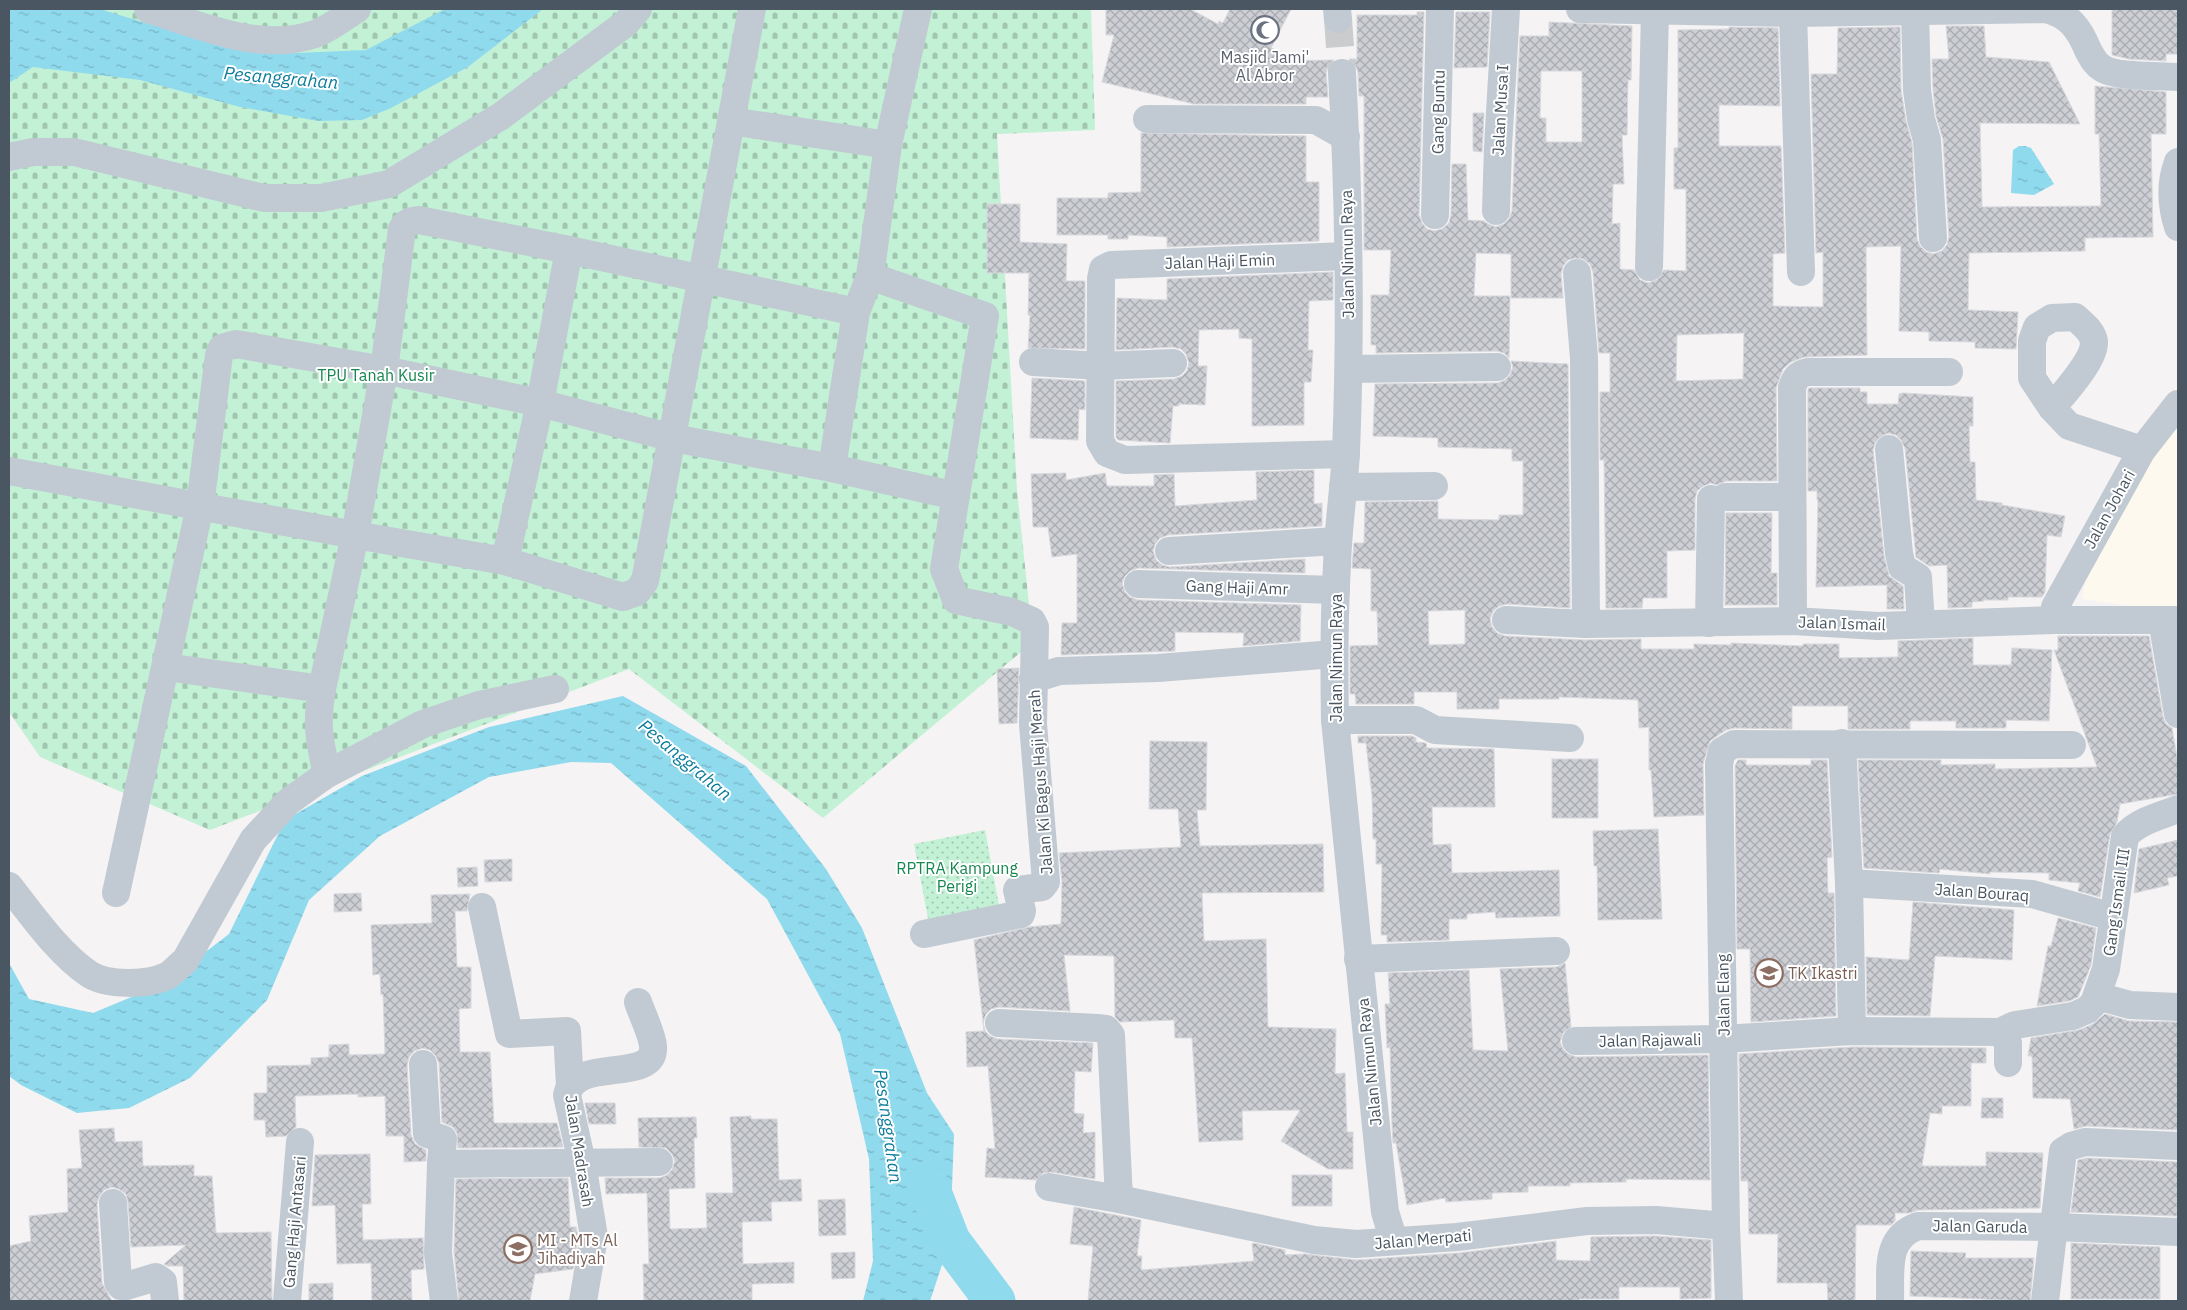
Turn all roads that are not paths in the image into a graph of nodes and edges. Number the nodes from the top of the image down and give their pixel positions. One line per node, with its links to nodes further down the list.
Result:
1 (148, 9): 2 (street)
2 (358, 9)
3 (638, 9): 19 (street)
4 (752, 9): 16 (street)
5 (918, 9): 18 (street)
6 (1440, 9): 22 (street, Gang Buntu)
7 (1506, 9): 21 (street, Jalan Musa I)
8 (1580, 9): 10 (street)
9 (1915, 10): 11 (street); 14 (street); 24 (street)
10 (1655, 11): 12 (street); 27 (street)
11 (1868, 11): 12 (street)
12 (1793, 14): 28 (street)
13 (1342, 73): 17 (street, Jalan Nimun Raya)
14 (2178, 77)
15 (1148, 119): 17 (street)
16 (731, 121): 18 (street); 31 (street)
17 (1346, 138): 26 (street, Jalan Nimun Raya)
18 (888, 145): 30 (street)
19 (9, 157)
20 (2178, 162): 23 (street)
21 (1496, 212)
22 (1436, 215)
23 (2178, 227)
24 (1932, 238)
25 (569, 250): 31 (street); 38 (street); 40 (street)
26 (1348, 256): 35 (street, Jalan Haji Emin); 37 (street, Jalan Nimun Raya)
27 (1649, 268)
28 (1801, 272)
29 (1577, 274): 65 (street)
30 (870, 276): 32 (street); 51 (street)
31 (702, 279): 32 (street); 43 (street)
32 (856, 312): 47 (street)
33 (1033, 362): 35 (street)
34 (1173, 363): 35 (street)
35 (1100, 366): 46 (street)
36 (1497, 367): 37 (street)
37 (1349, 368): 46 (street, Jalan Nimun Raya)
38 (384, 370): 40 (street); 53 (street); 54 (street)
39 (1950, 372): 52 (street)
40 (540, 403): 43 (street); 57 (street)
41 (2178, 404): 45 (street, Jalan Johari)
42 (2052, 408): 45 (street)
43 (673, 438): 47 (street); 57 (street)
44 (1889, 449): 66 (street)
45 (2142, 450): 61 (street, Jalan Johari)
46 (1346, 454): 49 (street, Jalan Nimun Raya)
47 (832, 468): 51 (street)
48 (9, 471): 53 (street)
49 (1343, 486): 50 (street); 55 (street, Jalan Nimun Raya)
50 (1434, 486)
51 (956, 496): 69 (street)
52 (1792, 497): 63 (street); 64 (street)
53 (200, 506): 54 (street); 68 (street)
54 (355, 535): 57 (street); 70 (street)
55 (1338, 541): 56 (street); 59 (street, Jalan Nimun Raya)
56 (1168, 551)
57 (505, 561)
58 (1138, 584): 59 (street, Gang Haji Amr)
59 (1336, 590): 67 (street, Jalan Nimun Raya)
60 (1506, 620): 65 (street, Jalan Ismail)
61 (2054, 620): 62 (street, Jalan Ismail); 66 (street, Jalan Ismail)
62 (2170, 620): 72 (street)
63 (1793, 621): 64 (street, Jalan Ismail); 66 (street, Jalan Ismail)
64 (1709, 622): 65 (street, Jalan Ismail)
65 (1586, 624)
66 (1920, 624)
67 (1334, 654): 69 (street, Jalan Ki Bagus Haji Merah); 73 (street, Jalan Nimun Raya)
68 (166, 667): 70 (street); 81 (street)
69 (1033, 678): 84 (street, Jalan Ki Bagus Haji Merah)
70 (322, 689): 77 (street)
71 (555, 689): 77 (street)
72 (2178, 714)
73 (1335, 720): 74 (street); 86 (street, Jalan Nimun Raya)
74 (1570, 738)
75 (1842, 743): 76 (street); 79 (street); 93 (street, Jalan Elang)
76 (2072, 745)
77 (327, 774): 80 (street)
78 (2178, 809): 83 (street, Gang Ismail III)
79 (1849, 882): 83 (street, Jalan Bouraq); 91 (street)
80 (9, 886)
81 (116, 894)
82 (482, 907): 97 (street)
83 (2113, 917): 87 (street, Gang Ismail III)
84 (924, 934)
85 (1556, 950): 86 (street)
86 (1358, 959): 109 (street, Jalan Nimun Raya)
87 (2097, 996): 89 (street); 92 (street)
88 (638, 1002): 97 (street, Jalan Madrasah)
89 (2178, 1007)
90 (999, 1024): 104 (street)
91 (1852, 1031): 92 (street); 93 (street)
92 (2000, 1032): 95 (street)
93 (1724, 1039): 94 (street, Jalan Rajawali); 106 (street, Jalan Elang)
94 (1576, 1041)
95 (2008, 1063)
96 (423, 1064): 102 (street)
97 (570, 1086): 101 (street, Jalan Madrasah)
98 (300, 1142): 111 (street, Gang Haji Antasari)
99 (2178, 1146): 107 (street)
100 (659, 1162): 101 (street)
101 (582, 1163): 102 (street); 113 (street, Jalan Madrasah)
102 (441, 1164): 112 (street)
103 (1049, 1186): 104 (street, Jalan Merpati)
104 (1119, 1199): 109 (street, Jalan Merpati)
105 (114, 1203): 110 (street)
106 (1726, 1226): 109 (street, Jalan Merpati); 114 (street)
107 (2056, 1228): 108 (street, Jalan Garuda); 115 (street, Jalan Garuda); 116 (street)
108 (2178, 1232)
109 (1394, 1241)
110 (166, 1301)
111 (287, 1301)
112 (444, 1301)
113 (583, 1301)
114 (1729, 1301)
115 (1890, 1301)
116 (2045, 1301)

